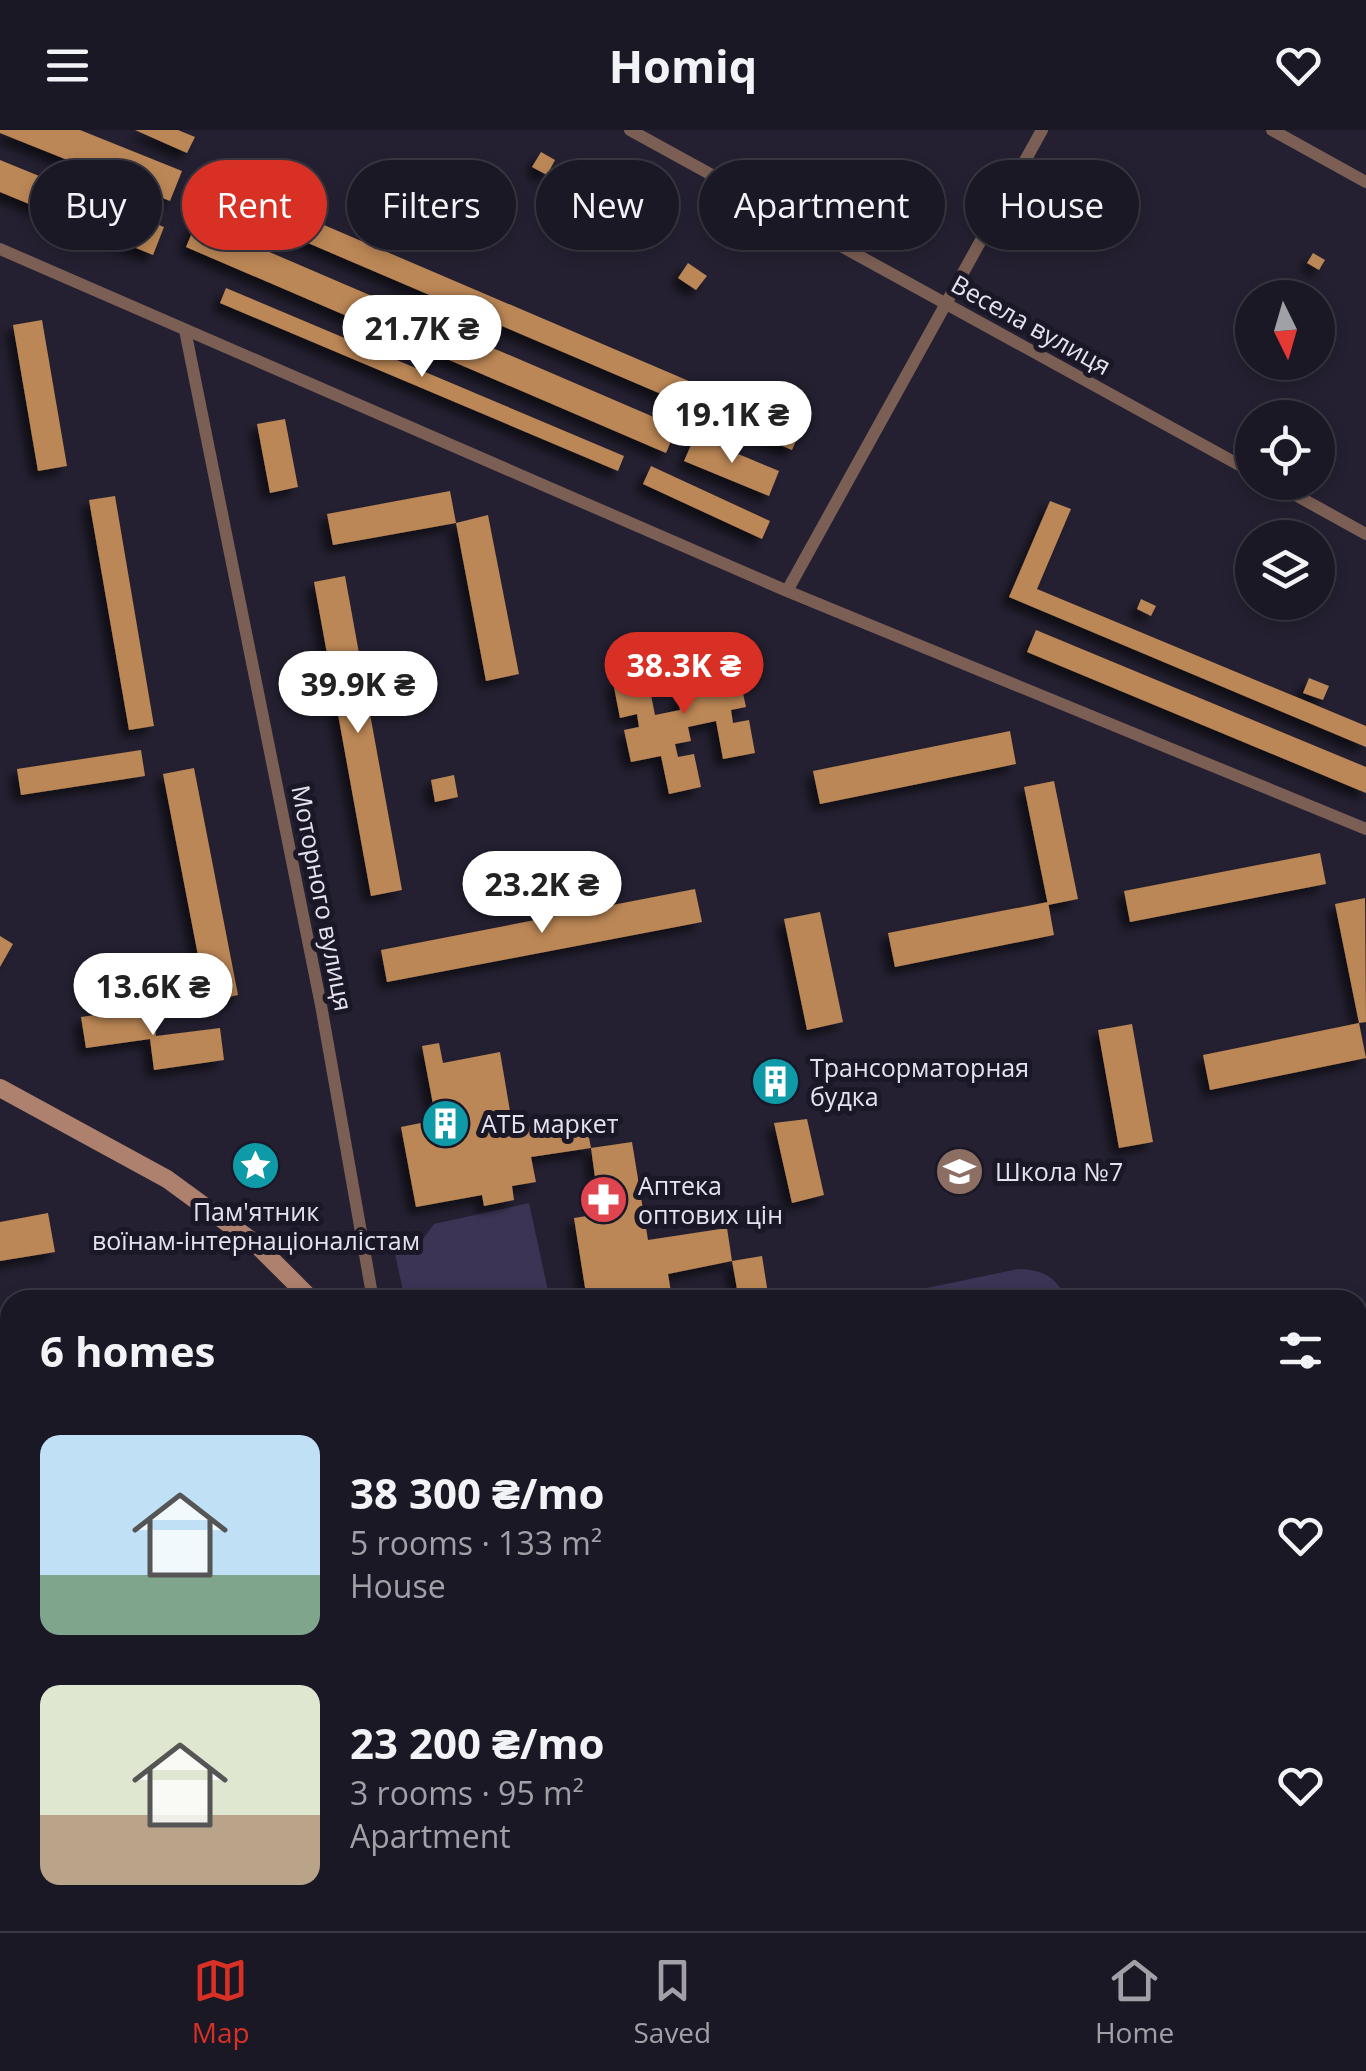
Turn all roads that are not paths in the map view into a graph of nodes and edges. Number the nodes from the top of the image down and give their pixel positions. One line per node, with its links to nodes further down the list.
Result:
1 (630, 130): 6 (street, Весела вулиця)
2 (1042, 130): 6 (street)
3 (1272, 130): 4 (street)
4 (1366, 182)
5 (0, 249): 7 (street)
6 (946, 305): 8 (street, Весела вулиця); 11 (street)
7 (185, 330): 11 (street); 15 (street, Моторного вулиця)
8 (1235, 463)
9 (1305, 500): 10 (street)
10 (1366, 534)
11 (787, 591): 12 (street)
12 (1366, 828)
13 (0, 1088): 14 (street)
14 (302, 1290)
15 (371, 1290)

